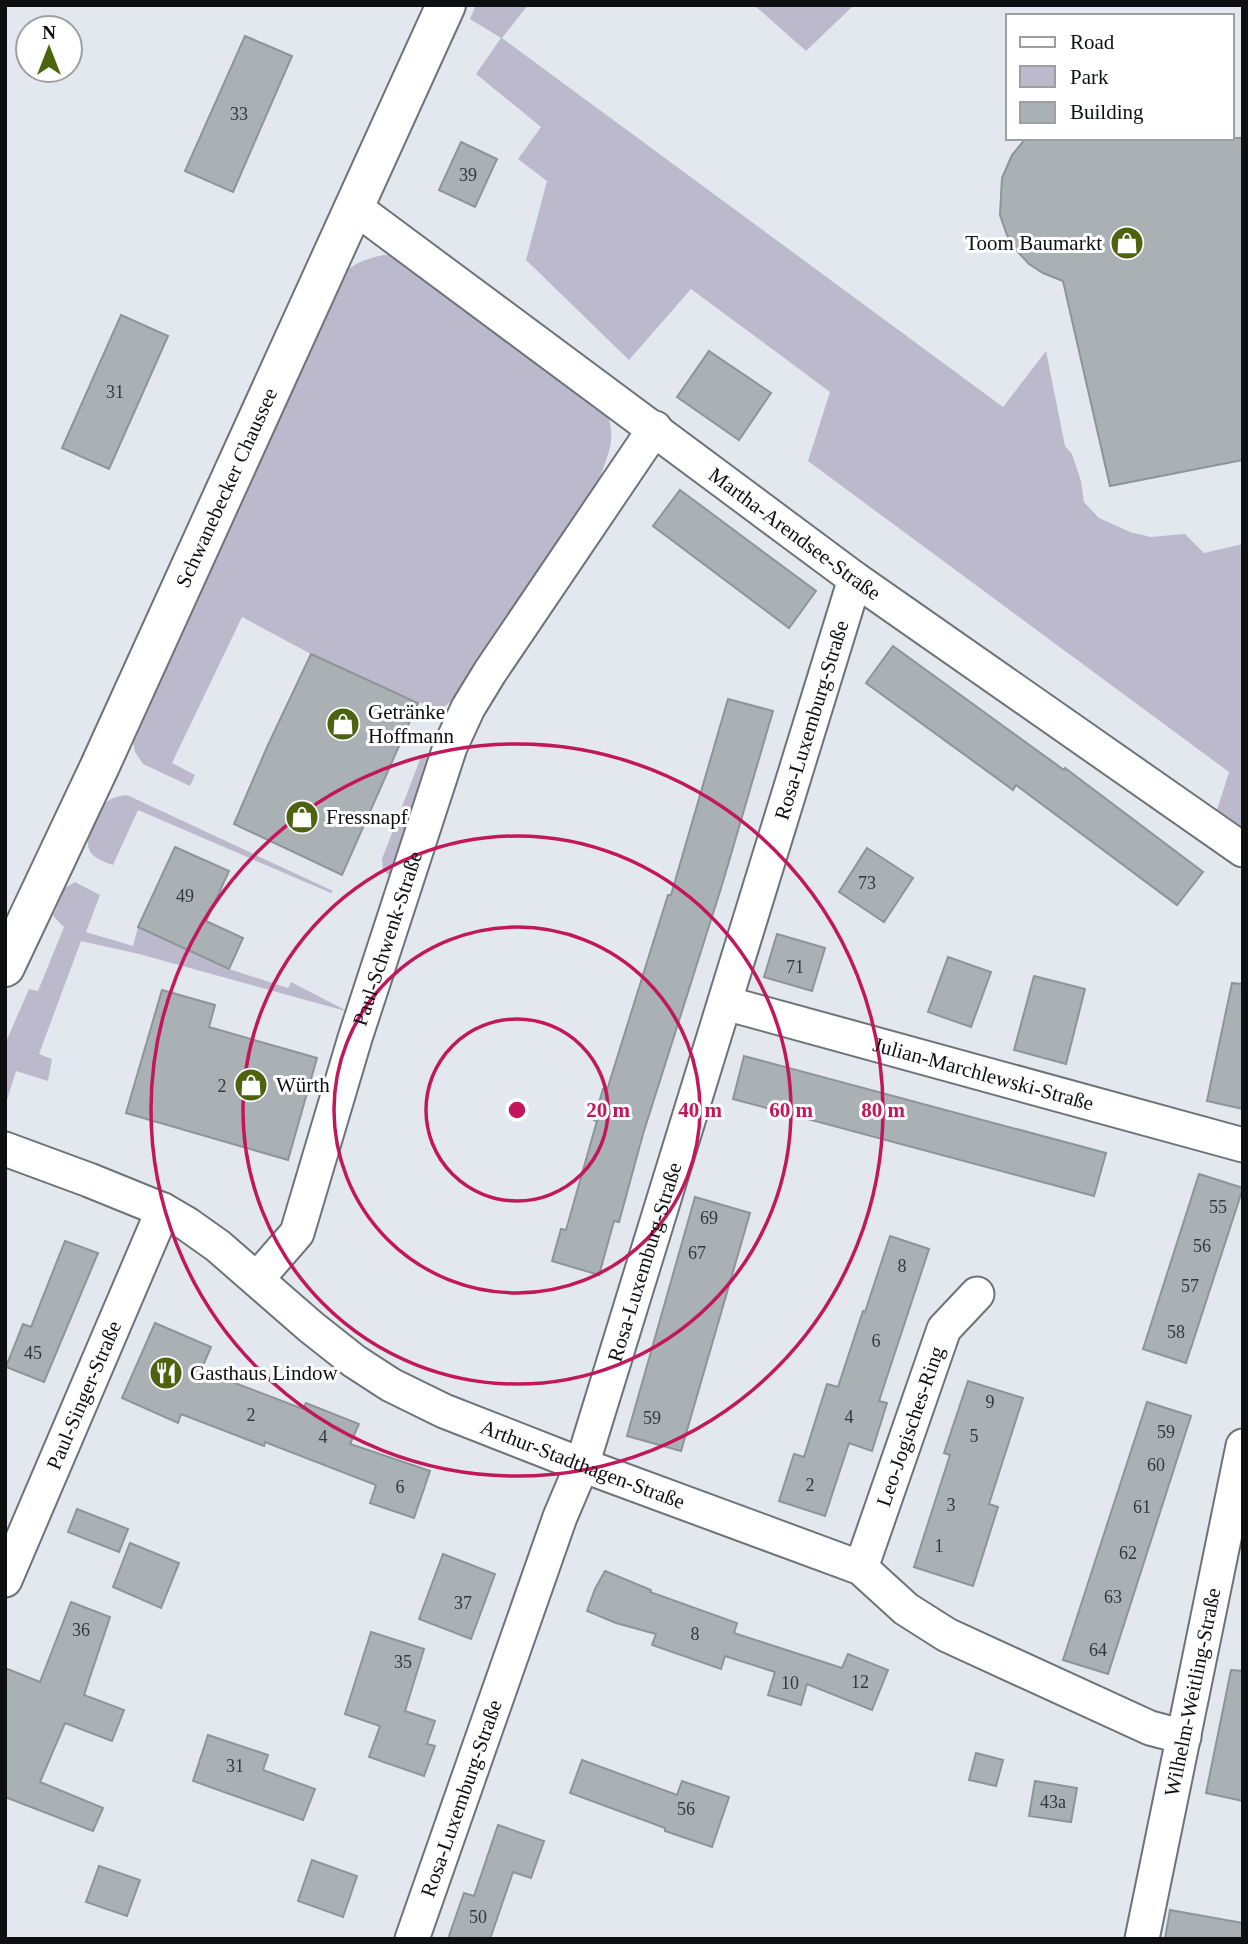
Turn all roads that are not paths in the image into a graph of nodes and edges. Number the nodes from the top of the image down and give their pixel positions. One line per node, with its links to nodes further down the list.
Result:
1 (446, 5): 2 (main road, Schwanebecker Chaussee)
2 (353, 205): 3 (street, Martha-Arendsee-Straße); 6 (main road, Schwanebecker Chaussee)
3 (655, 428): 4 (street, Martha-Arendsee-Straße); 11 (street, Paul-Schwenk-Straße)
4 (855, 579): 5 (street, Martha-Arendsee-Straße); 7 (street, Rosa-Luxemburg-Straße)
5 (1243, 850)
6 (5, 967)
7 (724, 1003): 8 (street, Julian-Marchlewski-Straße); 14 (street, Rosa-Luxemburg-Straße)
8 (1243, 1145)
9 (5, 1149): 10 (street, Arthur-Stadthagen-Straße)
10 (163, 1210): 11 (street, Arthur-Stadthagen-Straße); 16 (street, Paul-Singer-Straße)
11 (257, 1279): 14 (street, Arthur-Stadthagen-Straße)
12 (977, 1294): 15 (street, Leo-Jogisches-Ring)
13 (1243, 1446): 17 (street, Wilhelm-Weitling-Straße)
14 (582, 1465): 15 (street, Arthur-Stadthagen-Straße); 18 (street, Rosa-Luxemburg-Straße)
15 (861, 1568): 17 (street, Arthur-Stadthagen-Straße)
16 (5, 1580)
17 (1184, 1737): 19 (street, Wilhelm-Weitling-Straße)
18 (412, 1939)
19 (1142, 1939)

